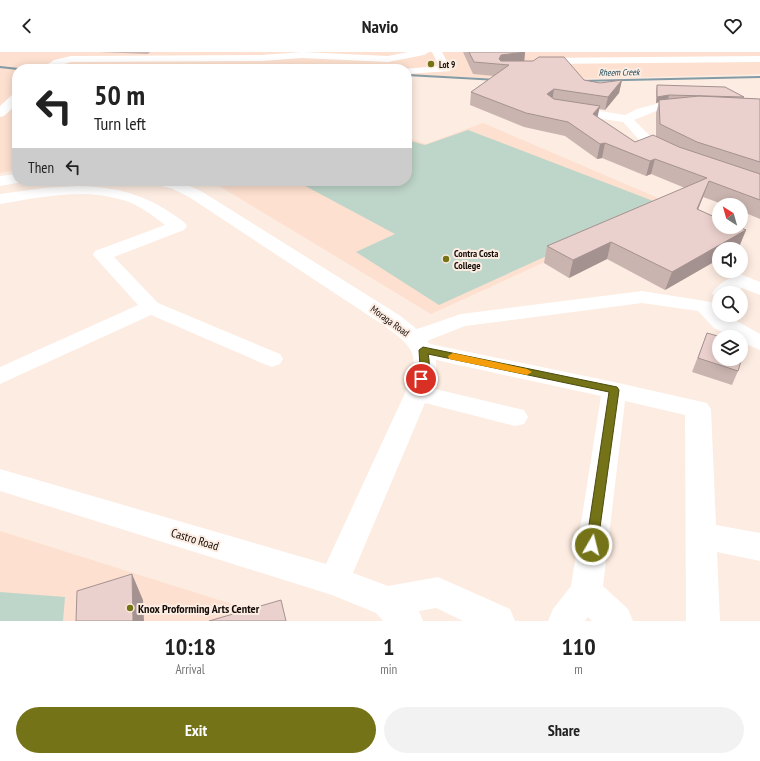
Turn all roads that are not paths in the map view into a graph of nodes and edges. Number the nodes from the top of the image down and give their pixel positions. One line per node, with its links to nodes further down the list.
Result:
1 (424, 52): 6 (street)
2 (437, 52): 11 (street)
3 (583, 52): 9 (street)
4 (638, 52): 10 (street)
5 (306, 54): 7 (street); 12 (street)
6 (403, 55): 7 (street); 11 (street)
7 (382, 58): 13 (street)
8 (760, 59): 10 (street)
9 (530, 60): 10 (street)
10 (648, 60): 14 (street)
11 (443, 62): 17 (street)
12 (55, 64)
13 (391, 64)
14 (660, 69): 15 (street); 16 (street)
15 (760, 69)
16 (579, 70)
17 (412, 71)
18 (0, 97): 19 (street)
19 (12, 99)
20 (12, 102): 23 (street)
21 (701, 106): 24 (street)
22 (560, 108): 24 (street)
23 (0, 113)
24 (627, 119): 25 (street)
25 (680, 157)
26 (12, 180): 27 (street)
27 (0, 181)
28 (181, 186): 35 (street, Moraga Road)
29 (0, 199): 33 (street)
30 (732, 286): 31 (street)
31 (760, 289)
32 (711, 301): 34 (street); 35 (street)
33 (151, 307): 36 (street); 37 (street)
34 (760, 342)
35 (418, 344): 38 (street); 39 (street)
36 (272, 359)
37 (0, 376)
38 (614, 390): 42 (street); 45 (street)
39 (417, 393): 40 (street); 44 (street)
40 (515, 416)
41 (0, 480): 44 (street, Castro Road)
42 (701, 536): 43 (street); 50 (street)
43 (760, 547)
44 (334, 581): 46 (street, Castro Road)
45 (586, 592): 48 (street); 49 (street)
46 (397, 612): 47 (street, Castro Road)
47 (498, 621)
48 (565, 621)
49 (616, 621)
50 (703, 621)

